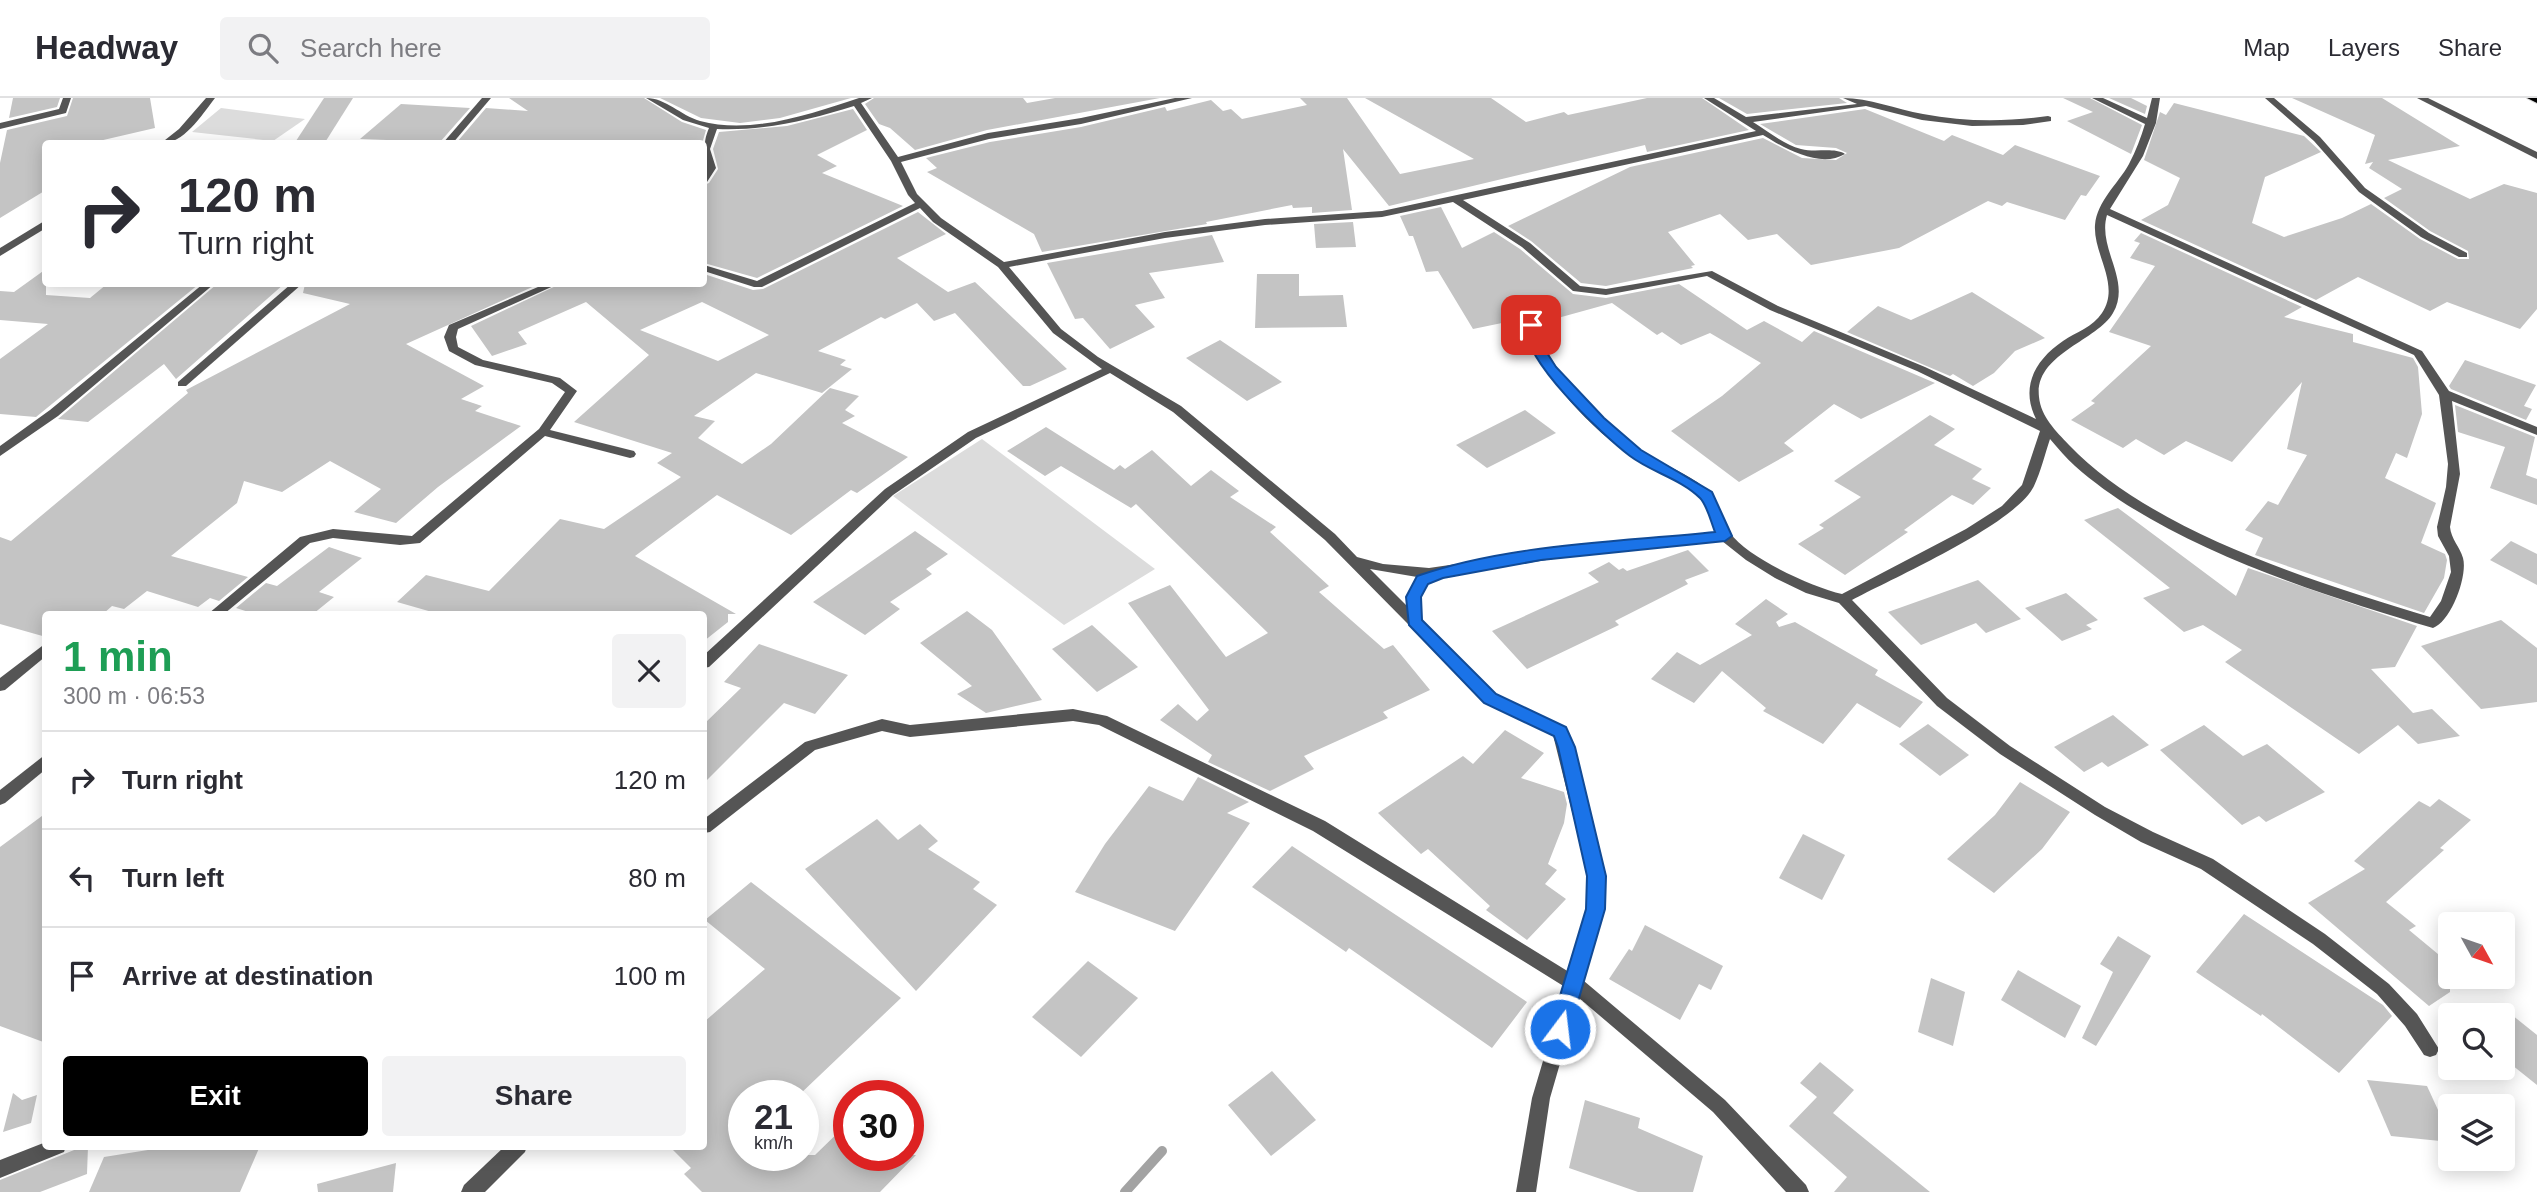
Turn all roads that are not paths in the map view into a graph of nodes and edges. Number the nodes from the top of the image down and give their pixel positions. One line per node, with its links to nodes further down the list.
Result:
1 (67, 98): 18 (street)
2 (211, 98): 21 (street)
3 (486, 98): 22 (street)
4 (650, 98): 19 (street)
5 (868, 98): 13 (street)
6 (1188, 98): 27 (street)
7 (1708, 98): 16 (street)
8 (1847, 98): 14 (street)
9 (2096, 98): 17 (street)
10 (2156, 98): 17 (street)
11 (2269, 98): 34 (street)
12 (2421, 98): 26 (street)
13 (856, 102): 19 (street); 27 (street)
14 (1871, 105): 15 (street); 16 (street)
15 (2048, 119)
16 (1745, 120): 20 (street)
17 (2151, 123): 31 (street)
18 (0, 126)
19 (714, 126): 23 (street)
20 (1766, 132): 24 (street); 29 (street)
21 (170, 140)
22 (449, 140)
23 (707, 144)
24 (1840, 154)
25 (707, 155): 28 (street)
26 (2537, 156)
27 (896, 161): 30 (street)
28 (707, 175)
29 (1457, 200): 35 (street); 44 (street)
30 (921, 204): 35 (street); 36 (street)
31 (2104, 210): 43 (street); 44 (street)
32 (42, 226): 33 (street)
33 (0, 253)
34 (2463, 255)
35 (1002, 265): 41 (street)
36 (707, 269)
37 (205, 287): 47 (street)
38 (295, 287): 42 (street)
39 (546, 287): 46 (street)
40 (1531, 325): 49 (street)
41 (1110, 369): 50 (street); 56 (street)
42 (182, 384)
43 (2445, 394): 44 (street); 45 (street)
44 (2048, 429): 52 (street)
45 (2537, 431)
46 (543, 432): 48 (street); 53 (street)
47 (0, 452)
48 (630, 454)
49 (1725, 536): 51 (street); 52 (street)
50 (1354, 560): 51 (street); 54 (street)
51 (1441, 573): 54 (street)
52 (1843, 599): 62 (street)
53 (219, 611)
54 (1414, 621): 61 (street)
55 (42, 651): 57 (street)
56 (707, 660)
57 (0, 686)
58 (42, 763): 59 (street)
59 (0, 799)
60 (707, 825): 61 (street)
61 (1573, 983): 67 (street); 68 (street)
62 (2430, 1049)
63 (48, 1150): 65 (street)
64 (514, 1150): 66 (street)
65 (0, 1170)
66 (471, 1192)
67 (1526, 1192)
68 (1799, 1192)

